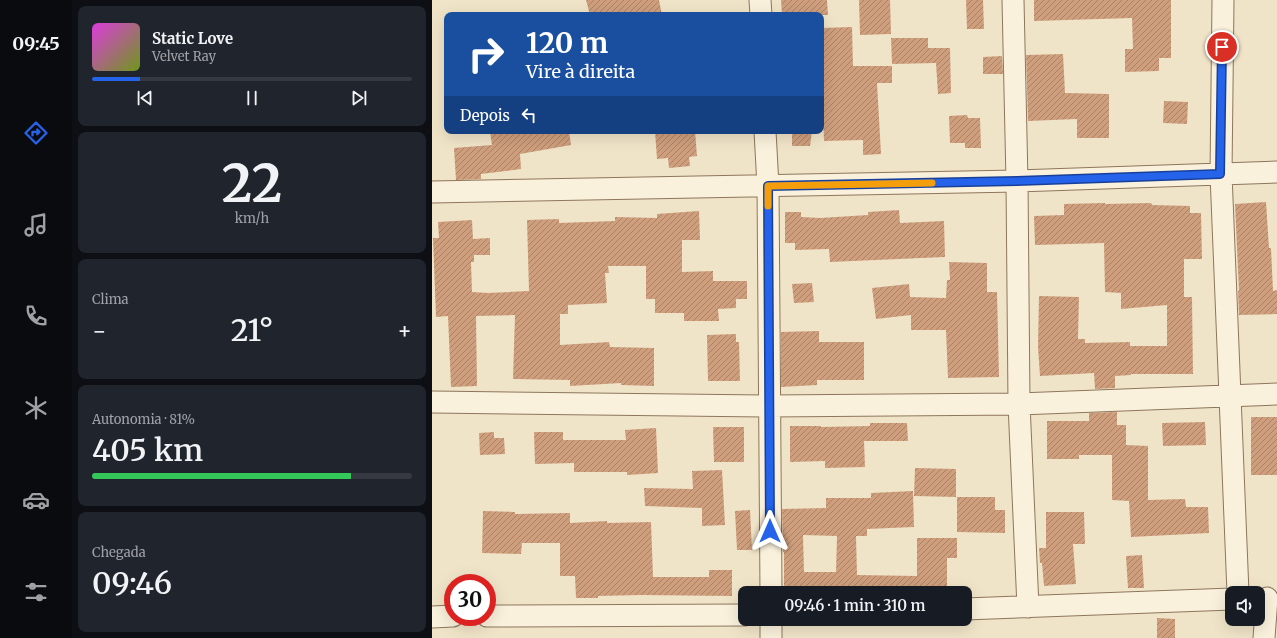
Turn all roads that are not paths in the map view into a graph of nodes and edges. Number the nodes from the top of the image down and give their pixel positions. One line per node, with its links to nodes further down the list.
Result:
1 (760, 0): 4 (street)
2 (1013, 0): 8 (street)
3 (1223, 0): 7 (street)
4 (761, 12)
5 (766, 134): 9 (street)
6 (1277, 172): 7 (street)
7 (1220, 174): 8 (street); 12 (street)
8 (1017, 181): 9 (street); 14 (street)
9 (768, 186): 10 (street); 15 (street)
10 (432, 192)
11 (1277, 394): 12 (street)
12 (1229, 395): 14 (street); 17 (street)
13 (432, 402): 15 (street)
14 (1019, 404): 15 (street); 20 (street)
15 (769, 406): 16 (street)
16 (771, 586)
17 (1238, 586)
18 (1267, 598): 28 (street)
19 (1225, 599): 20 (street)
20 (1028, 607): 21 (street)
21 (972, 609)
22 (738, 615): 24 (street)
23 (444, 616): 25 (street)
24 (496, 616)
25 (432, 617)
26 (771, 626): 27 (street)
27 (770, 638)
28 (1264, 638)

